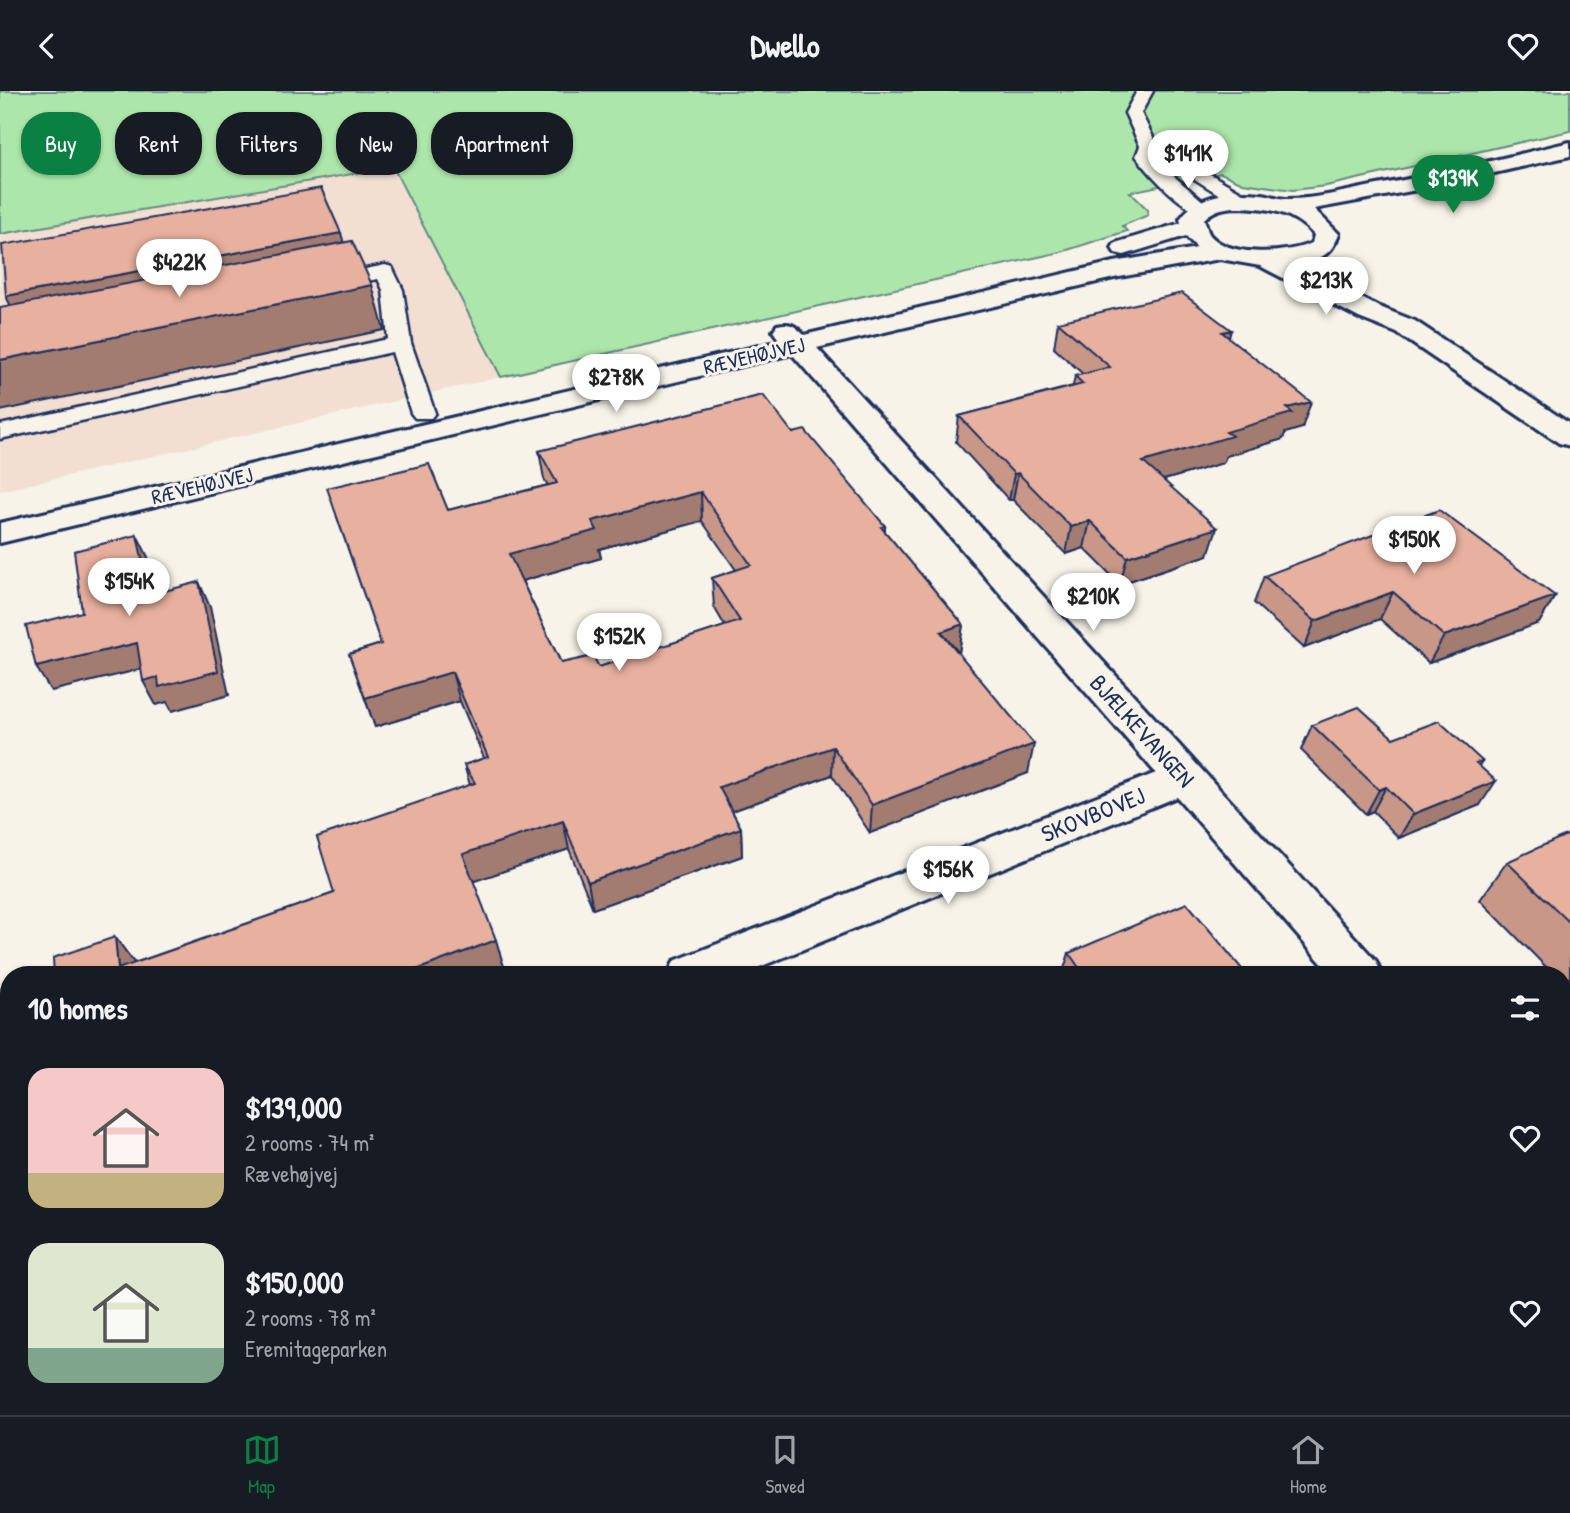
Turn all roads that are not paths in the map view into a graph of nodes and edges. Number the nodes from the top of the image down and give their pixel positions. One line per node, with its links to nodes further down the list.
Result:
1 (1145, 91): 2 (lane)
2 (1149, 144): 5 (lane); 7 (lane)
3 (1570, 149): 6 (street)
4 (1570, 163): 8 (street)
5 (1241, 200): 6 (street, RÆVEHØJVEJ); 7 (street, RÆVEHØJVEJ)
6 (1285, 206): 8 (street)
7 (1197, 218): 9 (street); 13 (street, RÆVEHØJVEJ)
8 (1321, 241): 10 (street); 12 (street)
9 (1223, 251): 10 (street); 13 (street, RÆVEHØJVEJ)
10 (1267, 260): 12 (street)
11 (305, 287): 14 (lane)
12 (1406, 327): 17 (street)
13 (793, 337): 15 (street, RÆVEHØJVEJ); 19 (street, RÆVEHØJVEJ); 20 (street, BJÆLKEVANGEN)
14 (400, 342): 15 (lane); 16 (lane)
15 (423, 413): 18 (street, RÆVEHØJVEJ)
16 (0, 432)
17 (1570, 437)
18 (0, 511)
19 (0, 533)
20 (1184, 778): 21 (street, SKOVBOVEJ); 22 (street, BJÆLKEVANGEN)
21 (713, 966)
22 (1352, 966)

